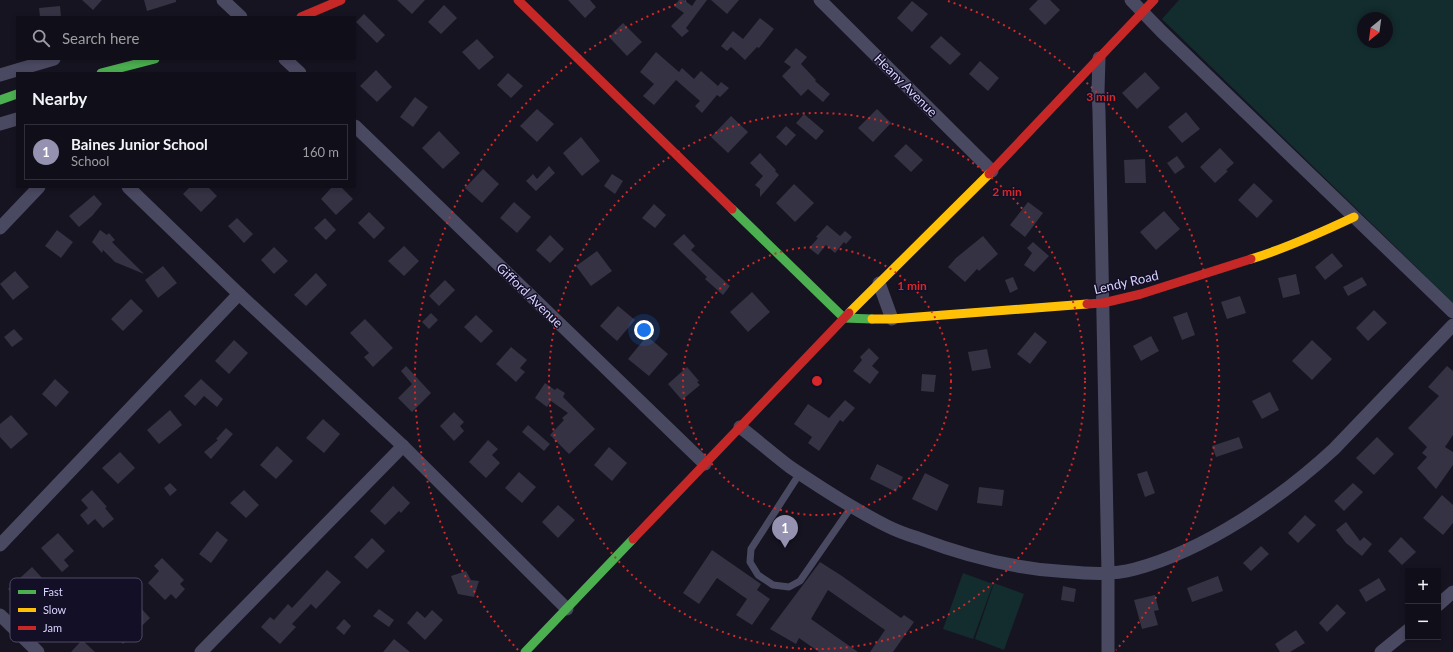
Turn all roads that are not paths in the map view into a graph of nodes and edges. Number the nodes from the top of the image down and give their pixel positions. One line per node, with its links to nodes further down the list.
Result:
1 (223, 0): 8 (street)
2 (341, 0): 9 (street)
3 (518, 0): 32 (street)
4 (820, 0): 23 (street, Heany Avenue)
5 (1131, 0): 7 (street)
6 (1154, 0): 7 (street)
7 (1143, 11): 10 (street); 26 (street)
8 (240, 16)
9 (304, 16)
10 (1099, 58): 23 (street); 30 (street)
11 (51, 60): 17 (street)
12 (146, 60): 14 (street)
13 (286, 60): 16 (street)
14 (127, 62): 15 (street)
15 (104, 72)
16 (299, 72)
17 (0, 75)
18 (16, 94): 19 (street)
19 (1, 98)
20 (16, 119): 21 (street)
21 (0, 124)
22 (356, 127): 37 (street, Gifford Avenue)
23 (992, 170): 28 (street)
24 (38, 188): 27 (street)
25 (129, 188): 29 (street)
26 (1354, 217): 30 (street, Lendy Road); 31 (street)
27 (0, 228)
28 (879, 283): 32 (street); 33 (street)
29 (239, 294): 36 (street); 40 (street)
30 (1103, 303): 33 (street, Lendy Road); 41 (street)
31 (1453, 312)
32 (844, 318): 33 (street, Lendy Road); 35 (street)
33 (892, 319)
34 (1453, 325): 41 (street)
35 (740, 426): 37 (street); 38 (street)
36 (403, 446): 44 (street); 50 (street)
37 (705, 464): 44 (street)
38 (800, 473): 39 (street); 39 (lane)
39 (852, 506): 41 (street)
40 (0, 545)
41 (1108, 573): 52 (street)
42 (1453, 592): 43 (street)
43 (1439, 604)
44 (567, 609): 51 (street)
45 (0, 615): 46 (street)
46 (10, 625)
47 (1405, 632): 53 (street)
48 (28, 642): 49 (street)
49 (38, 652)
50 (201, 652)
51 (525, 652)
52 (1108, 652)
53 (1381, 652)

